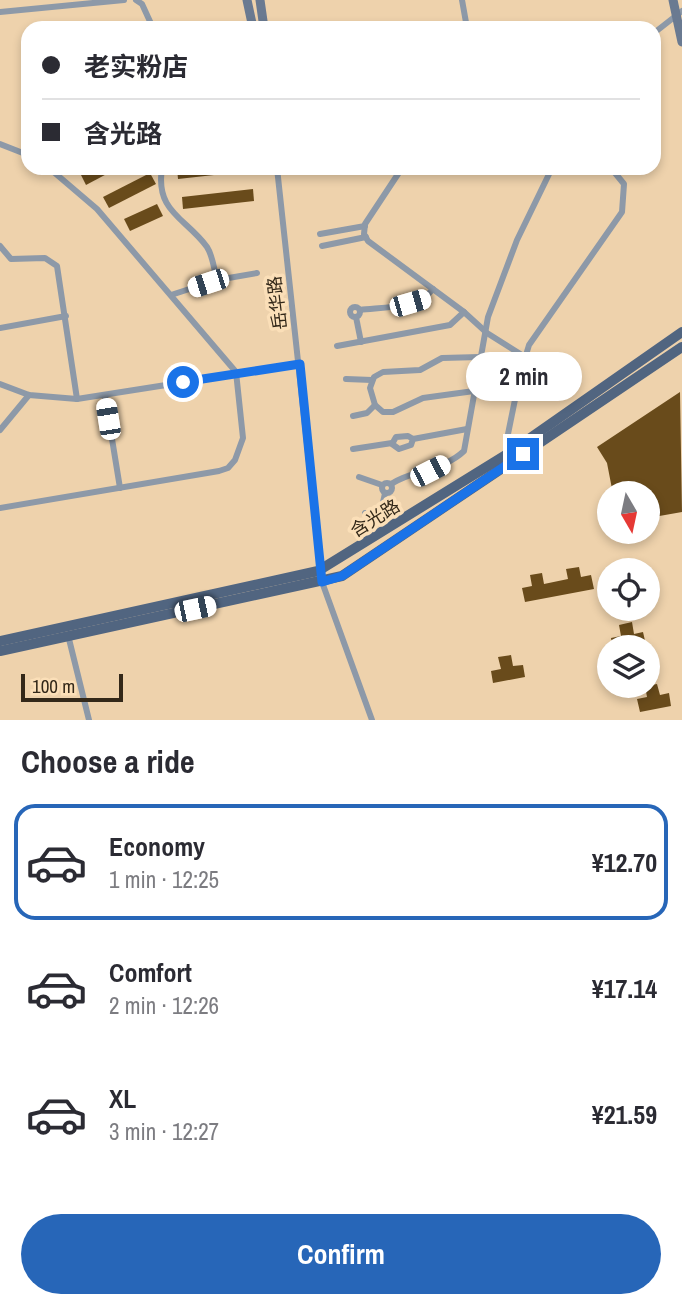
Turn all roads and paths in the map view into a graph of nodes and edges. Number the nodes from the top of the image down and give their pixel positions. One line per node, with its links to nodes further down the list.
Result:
1 (124, 0): 7 (street)
2 (136, 0): 9 (street)
3 (247, 0): 10 (street)
4 (260, 0): 11 (street)
5 (462, 0): 12 (street)
6 (673, 0): 8 (street)
7 (0, 12)
8 (679, 13): 13 (street); 14 (street)
9 (150, 21)
10 (252, 21)
11 (263, 21)
12 (466, 21)
13 (661, 27)
14 (682, 42)
15 (0, 144): 16 (street)
16 (21, 152)
17 (57, 175): 31 (street)
18 (162, 175): 29 (street)
19 (278, 175): 42 (street, 岳华路)
20 (398, 175): 23 (street)
21 (548, 175): 35 (street)
22 (617, 175): 41 (street)
23 (365, 226): 24 (street); 25 (street)
24 (320, 234)
25 (366, 237): 27 (street); 30 (street)
26 (0, 246): 33 (street)
27 (322, 246)
28 (257, 273): 29 (street)
29 (217, 280): 31 (street)
30 (433, 289): 32 (street); 37 (street)
31 (171, 295): 43 (street)
32 (464, 312): 35 (street); 37 (street)
33 (66, 316): 34 (street); 50 (street)
34 (0, 328)
35 (485, 331): 40 (street); 41 (street)
36 (682, 332): 58 (main road, 含光路)
37 (361, 342): 38 (street)
38 (337, 346)
39 (682, 348): 67 (main road, 含光路)
40 (480, 357): 45 (street); 47 (street)
41 (525, 357): 58 (street)
42 (300, 364): 43 (street); 66 (street, 岳华路)
43 (236, 372): 49 (street); 62 (street)
44 (346, 379): 45 (street)
45 (372, 380): 51 (street)
46 (0, 384): 48 (street)
47 (474, 391): 51 (street); 53 (street)
48 (29, 395): 50 (street); 54 (street)
49 (105, 397): 50 (street); 62 (street)
50 (77, 399)
51 (375, 405): 52 (street)
52 (353, 415)
53 (467, 429): 55 (street); 60 (street)
54 (0, 430)
55 (413, 439): 56 (street); 56 (street)
56 (392, 443): 57 (street)
57 (353, 449)
58 (509, 453): 66 (main road, 含光路)
59 (359, 477): 61 (street)
60 (391, 484): 61 (street); 63 (street)
61 (383, 485): 63 (street)
62 (120, 488): 64 (street)
63 (385, 493): 65 (street)
64 (0, 509)
65 (365, 513)
66 (320, 570): 67 (street, 岳华路); 68 (main road, 含光路)
67 (322, 582): 68 (main road, 含光路); 72 (street, 岳华路)
68 (68, 631): 69 (main road, 含光路); 70 (main road, 含光路); 71 (street)
69 (0, 641)
70 (0, 651)
71 (89, 720)
72 (372, 720)

